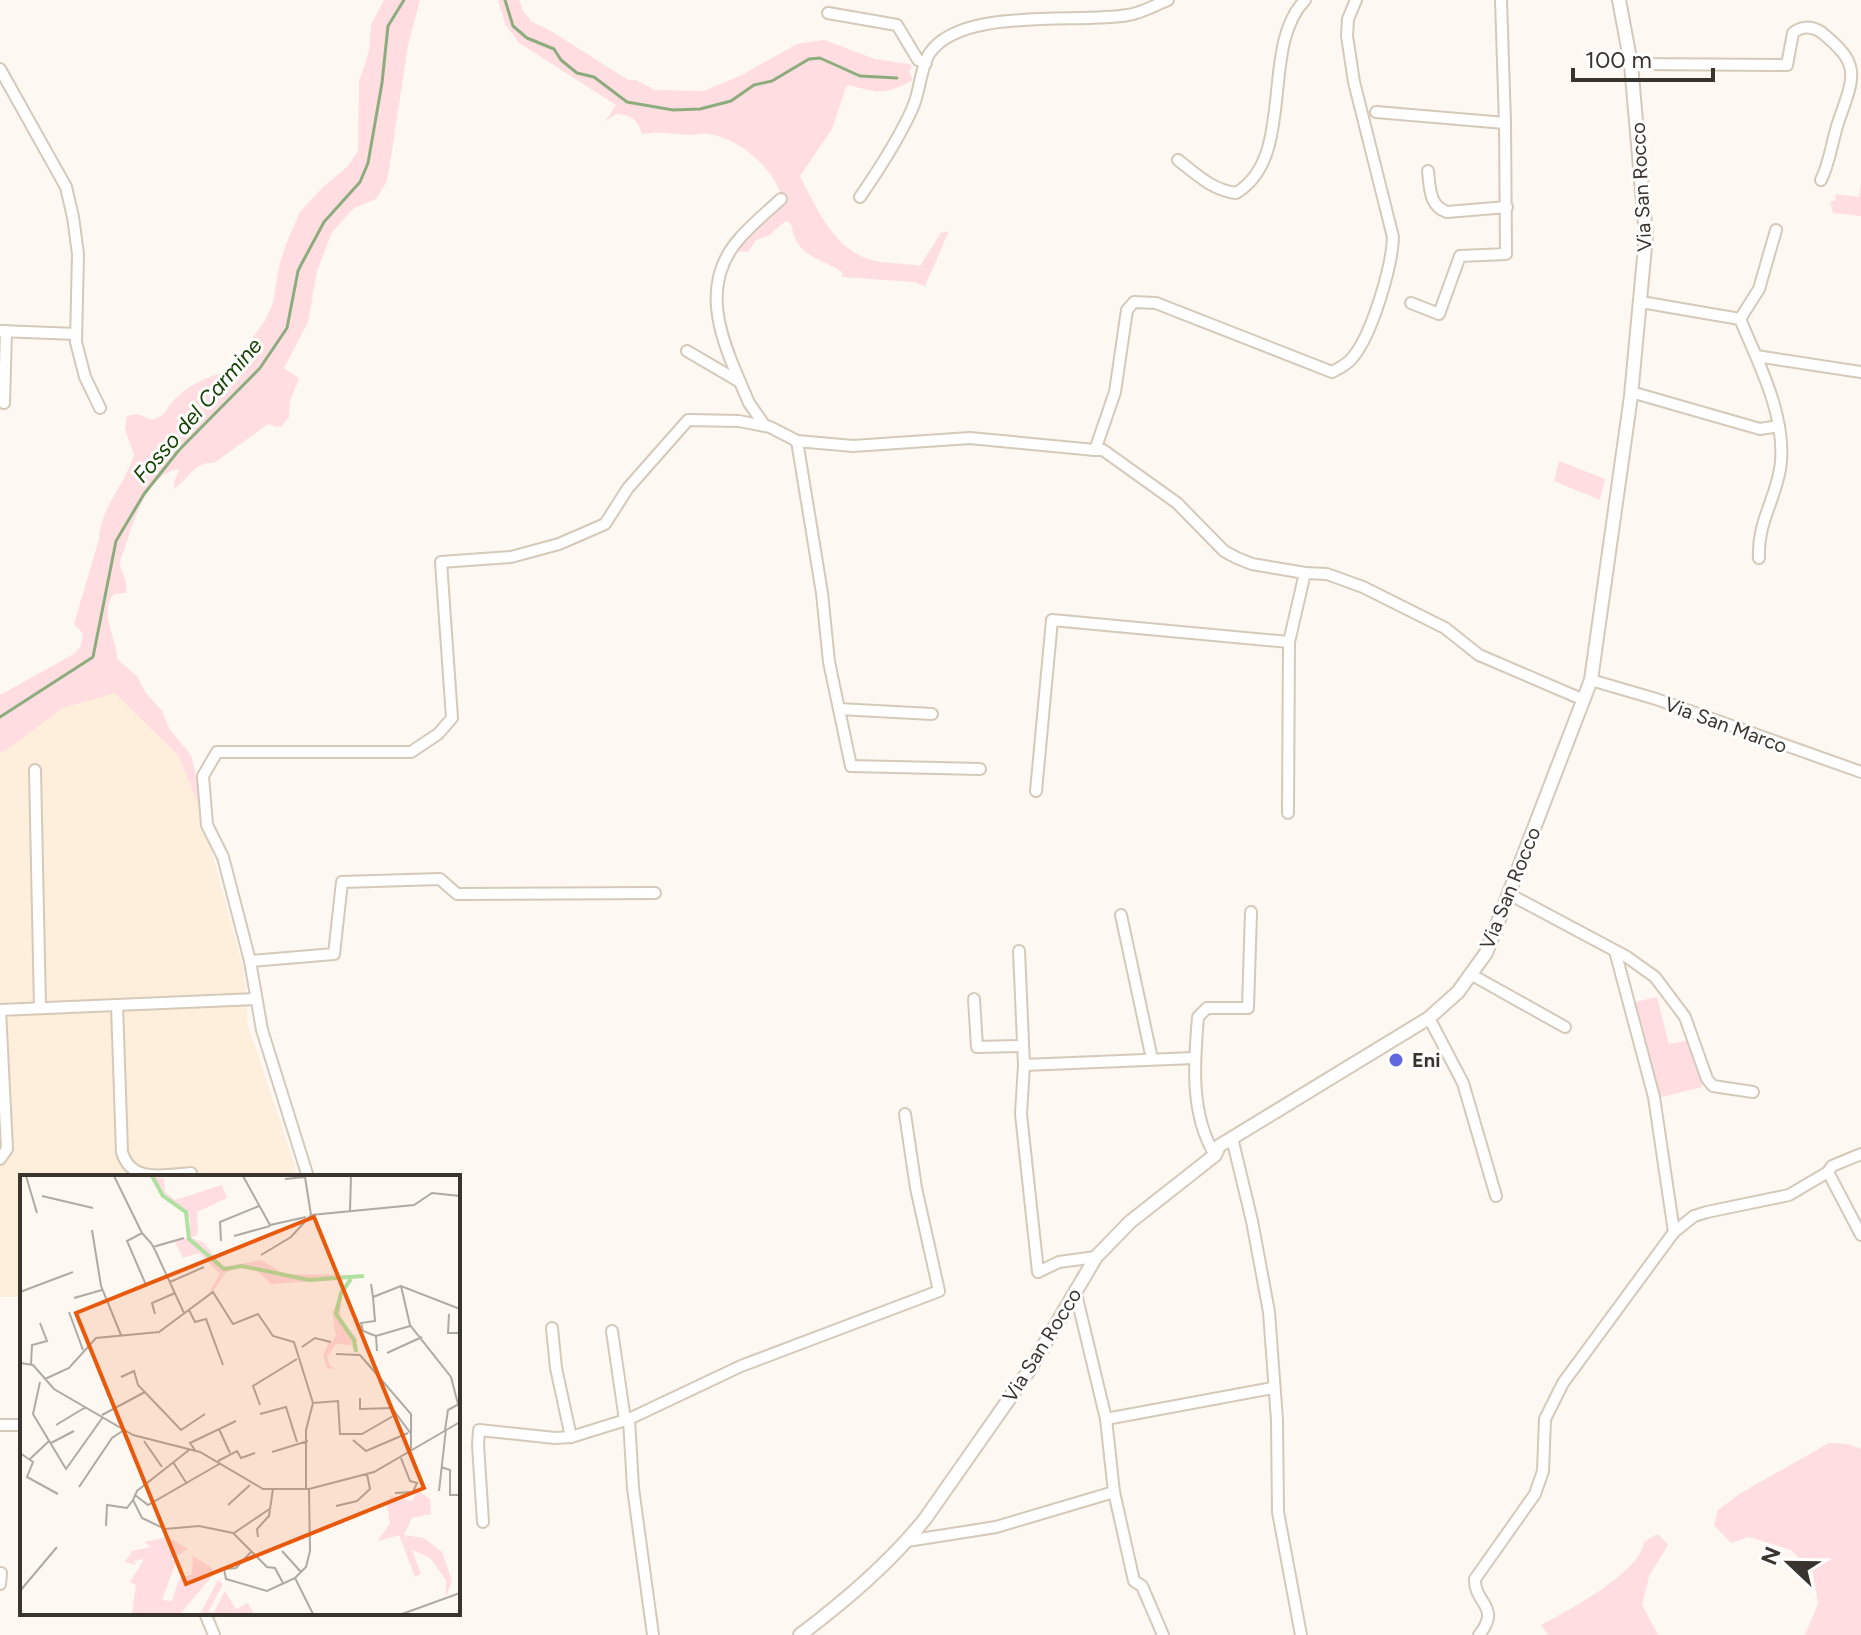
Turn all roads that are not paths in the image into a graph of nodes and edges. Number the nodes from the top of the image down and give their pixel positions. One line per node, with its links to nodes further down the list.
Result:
1 (1168, 0): 7 (street)
2 (1305, 0): 12 (street)
3 (1356, 0): 34 (street)
4 (1501, 0): 11 (street)
5 (1619, 0): 8 (street, Via San Rocco)
6 (828, 13): 7 (street)
7 (926, 63): 15 (street)
8 (1631, 64): 14 (street); 19 (street, Via San Rocco)
9 (0, 69): 23 (street)
10 (1376, 112): 11 (street)
11 (1505, 123): 17 (street)
12 (1178, 160)
13 (1428, 171): 17 (street)
14 (1821, 180)
15 (860, 197)
16 (781, 199): 27 (street)
17 (1507, 207): 20 (street)
18 (1776, 230): 21 (street)
19 (1641, 302): 21 (street); 28 (street, Via San Rocco)
20 (1411, 303)
21 (1740, 319): 25 (street)
22 (3, 331): 23 (street); 29 (street)
23 (76, 334): 30 (street)
24 (687, 351): 27 (street)
25 (1756, 356): 26 (street); 32 (street)
26 (1861, 372)
27 (740, 382): 31 (street)
28 (1631, 392): 32 (street); 38 (street, Via San Rocco)
29 (4, 403)
30 (100, 408)
31 (765, 426): 33 (street); 53 (street)
32 (1779, 426): 35 (street)
33 (797, 441): 34 (street); 40 (street)
34 (1095, 450): 36 (street)
35 (1759, 558)
36 (1305, 573): 37 (street); 39 (street)
37 (1289, 642): 45 (street); 46 (street)
38 (1591, 680): 39 (street, Via San Rocco); 44 (street, Via San Marco)
39 (1584, 700): 48 (street, Via San Rocco)
40 (839, 709): 41 (street); 42 (street)
41 (932, 714)
42 (980, 769)
43 (35, 770): 58 (street)
44 (1861, 772)
45 (1036, 791)
46 (1288, 813)
47 (655, 893): 53 (street)
48 (1509, 894): 52 (street); 54 (street, Via San Rocco)
49 (1251, 912): 63 (street)
50 (1121, 915): 64 (street)
51 (1019, 951): 62 (street)
52 (1615, 951): 66 (street); 78 (street)
53 (250, 961): 55 (street)
54 (1472, 975): 60 (street, Via San Rocco); 61 (street)
55 (256, 999): 57 (street); 76 (street)
56 (974, 999): 62 (street)
57 (117, 1005): 58 (street); 74 (street)
58 (40, 1008): 59 (street)
59 (0, 1010): 71 (street)
60 (1429, 1018): 68 (street, Via San Rocco); 77 (street)
61 (1565, 1027)
62 (1022, 1046): 65 (street)
63 (1194, 1058): 64 (street); 70 (street)
64 (1152, 1059): 65 (street)
65 (1024, 1065): 80 (street)
66 (1753, 1092)
67 (905, 1114): 86 (street)
68 (1232, 1138): 70 (street, Via San Rocco); 84 (street)
69 (1861, 1154): 72 (street)
70 (1215, 1155): 80 (street, Via San Rocco)
71 (0, 1159)
72 (1828, 1172): 78 (street); 79 (street)
73 (191, 1173): 75 (street)
74 (148, 1175)
75 (164, 1175)
76 (307, 1175)
77 (1496, 1196)
78 (1674, 1232): 97 (street)
79 (1861, 1235)
80 (1096, 1257): 81 (street, Via San Rocco)
81 (1075, 1290): 85 (street); 90 (street, Via San Rocco)
82 (552, 1328): 87 (street)
83 (612, 1331): 86 (street)
84 (1273, 1388): 85 (street); 96 (street)
85 (1106, 1419): 88 (street)
86 (627, 1420): 87 (street); 94 (street)
87 (571, 1437): 89 (street)
88 (1114, 1492): 90 (street); 95 (street)
89 (483, 1522)
90 (907, 1541): 92 (street, Via San Rocco)
91 (206, 1615): 93 (street)
92 (803, 1634)
93 (214, 1635)
94 (653, 1635)
95 (1163, 1635)
96 (1301, 1635)
97 (1479, 1635)

